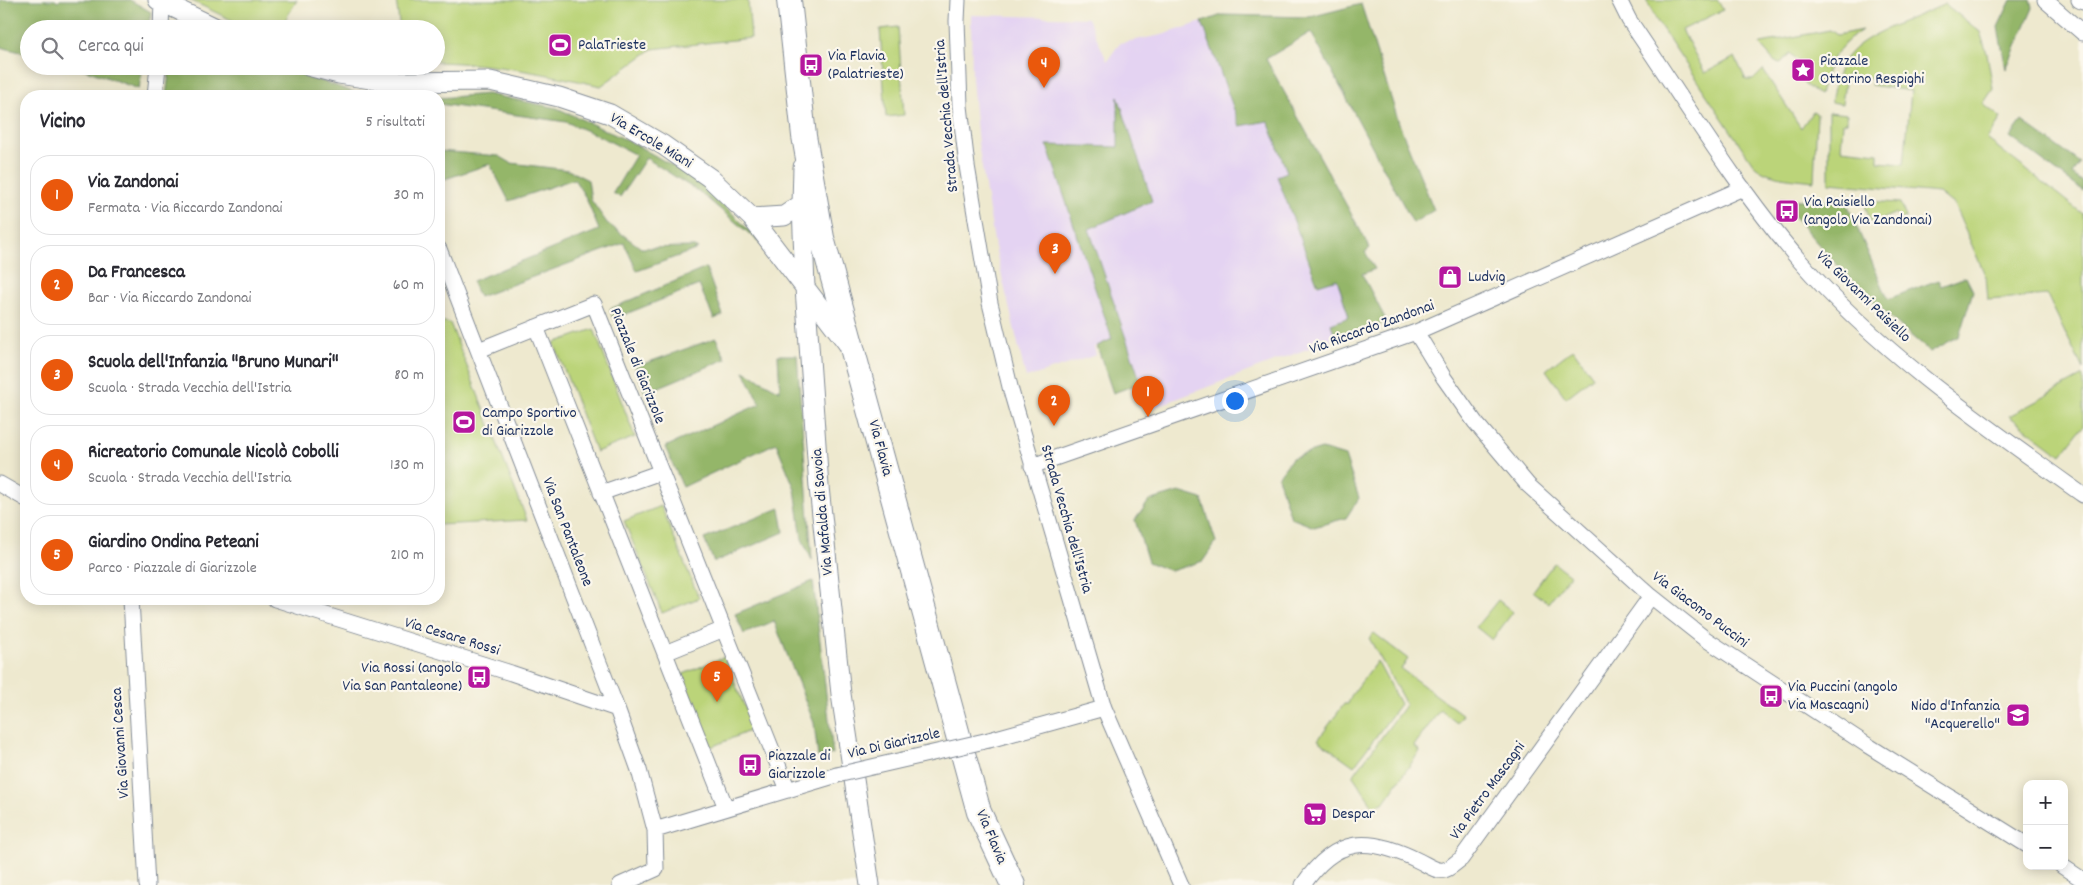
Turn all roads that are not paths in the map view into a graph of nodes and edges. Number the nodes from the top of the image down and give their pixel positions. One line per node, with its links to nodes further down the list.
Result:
1 (788, 0): 15 (main road, Via Flavia)
2 (958, 0): 25 (street, Strada Vecchia dell'Istria)
3 (1619, 0): 16 (street, Via Giovanni Paisiello)
4 (2045, 0): 10 (street)
5 (2078, 0): 7 (street)
6 (160, 1): 8 (street); 9 (street)
7 (2083, 2)
8 (160, 20)
9 (199, 20)
10 (2083, 33)
11 (157, 75): 14 (street)
12 (341, 75): 13 (street, Via Ercole Miani)
13 (389, 89): 18 (street, Via Ercole Miani)
14 (156, 90)
15 (804, 136): 17 (street, Via Mafalda di Savoia); 24 (main road, Via Flavia)
16 (1743, 188): 22 (street, Via Riccardo Zandonai); 30 (street, Via Giovanni Paisiello)
17 (802, 204): 18 (street); 20 (street, Via Mafalda di Savoia)
18 (752, 218): 20 (street, Via Ercole Miani)
19 (445, 264): 23 (street, Via San Pantaleone)
20 (805, 288): 24 (street, Via Ercole Miani); 48 (street, Via Mafalda di Savoia)
21 (536, 327): 23 (street, Piazzale di Giarizzole); 26 (street, Piazzale di Giarizzole); 28 (street)
22 (1416, 332): 25 (street, Via Riccardo Zandonai); 31 (street, Via Giacomo Puccini)
23 (479, 350): 37 (street, Via San Pantaleone)
24 (855, 353): 49 (main road, Via Flavia)
25 (1032, 466): 36 (street, Strada Vecchia dell'Istria)
26 (661, 472): 28 (street); 34 (street, Piazzale di Giarizzole)
27 (0, 484): 29 (street)
28 (601, 493): 35 (street)
29 (20, 496)
30 (2083, 496)
31 (1651, 596): 41 (street, Via Giacomo Puccini); 51 (street, Via Pietro Mascagni)
32 (131, 605): 45 (street, Via Giovanni Cesca)
33 (294, 605): 37 (street, Via Cesare Rossi)
34 (724, 629): 35 (street); 38 (street, Piazzale di Giarizzole)
35 (664, 653): 39 (street)
36 (1104, 708): 38 (street, Via Di Giarizzole, bridge); 50 (street, Strada Vecchia dell'Istria)
37 (617, 710): 40 (street, Via San Pantaleone)
38 (788, 790): 39 (street, Via Di Giarizzole)
39 (726, 808): 40 (street, Via Di Giarizzole)
40 (655, 830): 42 (street)
41 (2023, 842)
42 (656, 869): 46 (street); 47 (street)
43 (2068, 870): 44 (street)
44 (2083, 880)
45 (148, 885)
46 (620, 885)
47 (657, 885)
48 (870, 885)
49 (1013, 885)
50 (1181, 885)
51 (1303, 885)

